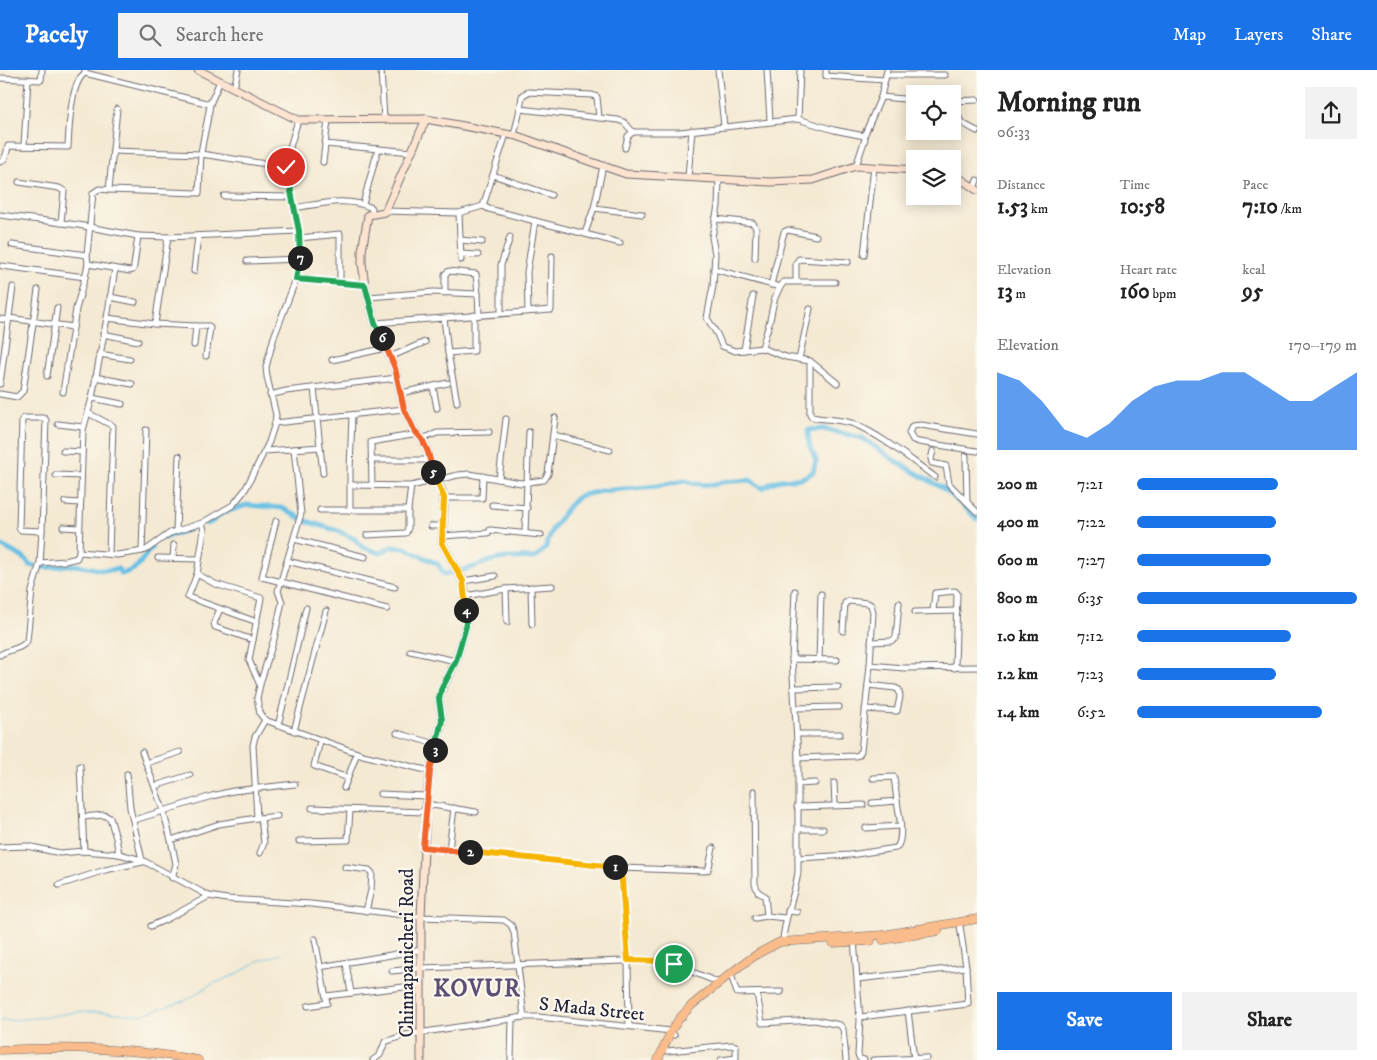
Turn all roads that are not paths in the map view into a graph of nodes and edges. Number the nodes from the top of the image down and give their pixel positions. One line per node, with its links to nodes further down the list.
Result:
1 (42, 70): 13 (street)
2 (198, 70): 14 (street)
3 (238, 70): 15 (street)
4 (381, 70): 24 (street)
5 (718, 70): 31 (street)
6 (767, 70): 29 (street)
7 (800, 70): 26 (street)
8 (826, 70): 10 (street)
9 (85, 72): 20 (street); 38 (street)
10 (886, 75): 11 (street); 16 (street)
11 (945, 75)
12 (0, 78): 13 (street)
13 (28, 79): 38 (street)
14 (220, 81): 15 (street); 20 (street)
15 (234, 88): 27 (street)
16 (882, 97): 17 (street); 36 (street)
17 (906, 99)
18 (977, 100): 19 (street)
19 (961, 101)
20 (210, 104): 43 (street)
21 (117, 109): 41 (street)
22 (520, 109): 23 (street); 23 (street); 35 (street)
23 (599, 118): 34 (street)
24 (384, 119): 25 (street); 28 (street)
25 (426, 119): 35 (street); 42 (street)
26 (798, 119): 29 (street); 36 (street)
27 (298, 120): 28 (street); 48 (street)
28 (328, 120): 37 (street)
29 (770, 121): 31 (street)
30 (961, 123): 33 (street)
31 (724, 126): 32 (street)
32 (692, 130): 34 (street); 52 (street)
33 (977, 131)
34 (634, 132): 39 (street)
35 (510, 134): 46 (street); 51 (street)
36 (864, 136): 47 (street)
37 (325, 144): 40 (street); 45 (street)
38 (24, 146): 44 (street)
39 (625, 148)
40 (378, 149): 42 (street); 62 (street)
41 (113, 151): 43 (street); 57 (street)
42 (412, 152): 66 (street)
43 (201, 154): 48 (street); 57 (street)
44 (0, 162)
45 (323, 162)
46 (603, 166): 52 (street); 65 (street)
47 (856, 166): 49 (street); 53 (street)
48 (286, 167): 61 (street)
49 (874, 167): 50 (street); 90 (street)
50 (906, 169)
51 (493, 175): 59 (street); 63 (street)
52 (688, 177): 53 (street)
53 (719, 179): 71 (street)
54 (961, 179): 58 (street)
55 (977, 180): 58 (street)
56 (20, 182): 73 (street)
57 (109, 190): 74 (street)
58 (976, 190)
59 (551, 195)
60 (224, 196): 61 (street)
61 (292, 196): 64 (street)
62 (363, 204): 64 (street); 70 (street)
63 (484, 206): 67 (street); 72 (street)
64 (294, 208): 75 (street)
65 (594, 208): 69 (street); 76 (street)
66 (385, 211): 67 (street); 70 (street)
67 (459, 213): 83 (street)
68 (0, 214): 73 (street)
69 (642, 214)
70 (371, 215): 107 (street, Chinnapanicheri Road)
71 (715, 220): 93 (street); 100 (street)
72 (536, 221): 76 (street); 120 (street)
73 (60, 223): 74 (street)
74 (89, 227): 77 (street); 88 (street)
75 (299, 231): 78 (street); 82 (street)
76 (584, 233): 85 (street)
77 (138, 236): 80 (street); 99 (street)
78 (198, 236): 80 (street); 101 (street)
79 (816, 236): 108 (street)
80 (168, 237): 130 (street)
81 (510, 237): 121 (street)
82 (299, 238): 92 (street); 106 (street)
83 (460, 240): 84 (street); 87 (street)
84 (482, 242)
85 (620, 243)
86 (12, 245): 88 (street)
87 (461, 254): 89 (street); 94 (street)
88 (87, 255): 97 (street)
89 (478, 255)
90 (864, 255)
91 (552, 256): 120 (street)
92 (300, 258): 95 (street); 103 (street)
93 (755, 258)
94 (461, 260)
95 (247, 261)
96 (848, 262): 104 (street)
97 (88, 264): 99 (street); 102 (street)
98 (2, 266): 102 (street)
99 (115, 268): 115 (street)
100 (714, 268): 108 (street); 139 (street)
101 (194, 271)
102 (85, 277): 132 (street)
103 (296, 279): 106 (street); 160 (street)
104 (796, 281): 105 (street); 110 (street)
105 (836, 282)
106 (340, 283): 107 (street)
107 (365, 285): 116 (street, Chinnapanicheri Road)
108 (771, 285): 110 (street)
109 (13, 287): 126 (street)
110 (780, 287): 138 (street)
111 (38, 290): 127 (street)
112 (445, 293): 113 (street); 113 (street); 116 (street)
113 (478, 294): 122 (street)
114 (753, 296): 139 (street)
115 (110, 297): 117 (street); 123 (street)
116 (368, 297): 128 (street, Chinnapanicheri Road)
117 (135, 302)
118 (57, 308): 129 (street)
119 (810, 309): 146 (street)
120 (528, 311): 121 (street)
121 (501, 313): 122 (street)
122 (477, 315): 124 (street); 140 (street)
123 (107, 318): 130 (street); 133 (street)
124 (444, 318): 128 (street); 140 (street)
125 (0, 319): 126 (street)
126 (8, 320): 127 (street); 153 (street)
127 (32, 321): 129 (street); 159 (street)
128 (375, 323): 137 (street, Chinnapanicheri Road)
129 (54, 324): 132 (street); 148 (street)
130 (155, 324): 131 (street)
131 (196, 326): 136 (street); 142 (street)
132 (73, 327): 157 (street)
133 (103, 334): 134 (street); 141 (street)
134 (138, 341)
135 (426, 342): 143 (street)
136 (194, 345)
137 (386, 348): 143 (street, Chinnapanicheri Road); 145 (street)
138 (762, 348): 139 (street); 146 (street)
139 (744, 350)
140 (448, 353): 162 (street)
141 (99, 354): 144 (street); 149 (street)
142 (206, 356)
143 (390, 357): 150 (street, Chinnapanicheri Road)
144 (130, 359)
145 (332, 360)
146 (799, 360): 147 (street)
147 (810, 361): 152 (street); 196 (street)
148 (46, 376)
149 (95, 377): 154 (street); 161 (street)
150 (397, 378): 156 (street); 158 (street, Chinnapanicheri Road)
151 (448, 383): 155 (street)
152 (837, 383)
153 (0, 384)
154 (132, 384)
155 (433, 386): 158 (street); 164 (street)
156 (314, 388): 160 (street); 169 (street)
157 (63, 392)
158 (401, 393): 165 (street, Chinnapanicheri Road)
159 (0, 394)
160 (270, 395): 171 (street)
161 (92, 398): 163 (street); 166 (street)
162 (457, 402)
163 (122, 404)
164 (437, 408)
165 (404, 409): 167 (street); 179 (street, Chinnapanicheri Road)
166 (88, 413): 173 (street); 229 (street)
167 (352, 415): 169 (street); 200 (street)
168 (555, 418): 178 (street)
169 (317, 419): 171 (street); 180 (street)
170 (506, 419): 198 (street)
171 (275, 423): 184 (street)
172 (58, 424): 173 (street)
173 (83, 427): 187 (street)
174 (146, 430): 227 (street)
175 (490, 432): 179 (street)
176 (529, 432): 199 (street)
177 (977, 434): 186 (street)
178 (553, 435): 182 (street); 199 (street)
179 (420, 436): 190 (street); 191 (street, Chinnapanicheri Road)
180 (320, 447): 181 (street); 192 (street)
181 (294, 449): 184 (street); 225 (street)
182 (610, 450)
183 (63, 451): 187 (street)
184 (265, 451): 214 (street)
185 (932, 451): 205 (street)
186 (977, 451)
187 (82, 452): 194 (street)
188 (179, 456): 220 (street)
189 (966, 456): 205 (street)
190 (372, 460): 191 (street); 201 (street)
191 (430, 460): 197 (street, Chinnapanicheri Road)
192 (323, 473)
193 (56, 476): 194 (street)
194 (81, 476): 206 (street)
195 (483, 476): 197 (street); 198 (street); 203 (street)
196 (935, 477)
197 (436, 479): 202 (street); 203 (street, Chinnapanicheri Road)
198 (499, 479): 199 (street)
199 (527, 483): 208 (street)
200 (351, 485): 201 (street); 210 (street)
201 (372, 485): 202 (street)
202 (411, 486): 211 (street)
203 (444, 498): 216 (street, Chinnapanicheri Road)
204 (65, 502): 206 (street)
205 (967, 502): 212 (street)
206 (80, 503): 218 (street)
207 (492, 505): 208 (street)
208 (527, 508): 221 (street)
209 (320, 510): 210 (street)
210 (350, 510): 211 (street)
211 (408, 510): 222 (street)
212 (977, 512)
213 (276, 520): 239 (street)
214 (202, 523): 220 (street); 233 (street)
215 (431, 526): 216 (street)
216 (443, 526): 224 (street, Chinnapanicheri Road)
217 (63, 527): 218 (street)
218 (79, 528): 228 (street)
219 (42, 531): 219 (street); 235 (street)
220 (176, 531): 227 (street)
221 (525, 533): 223 (street); 224 (street)
222 (367, 535)
223 (541, 535)
224 (442, 536): 238 (street, Chinnapanicheri Road)
225 (294, 539): 230 (street); 234 (street)
226 (174, 545): 232 (street)
227 (142, 551): 229 (street)
228 (79, 552): 229 (street); 235 (street)
229 (109, 554)
230 (365, 557)
231 (158, 558): 232 (street)
232 (173, 558): 233 (street)
233 (199, 559): 236 (street)
234 (287, 561): 239 (street); 241 (street)
235 (40, 563): 262 (street)
236 (196, 574): 248 (street); 255 (street)
237 (496, 576): 238 (street)
238 (463, 581): 246 (street, Chinnapanicheri Road)
239 (281, 582): 250 (street); 270 (street)
240 (552, 586): 242 (street)
241 (395, 587)
242 (531, 587): 243 (street); 257 (street)
243 (506, 589): 246 (street); 256 (street)
244 (795, 591): 263 (street)
245 (820, 594): 264 (street)
246 (466, 596): 266 (street, Chinnapanicheri Road)
247 (899, 603): 260 (street)
248 (220, 608): 255 (street); 259 (street)
249 (306, 608): 278 (street)
250 (387, 609)
251 (326, 611): 279 (street)
252 (933, 611): 253 (street); 253 (street); 254 (street)
253 (958, 611): 269 (street)
254 (915, 612)
255 (257, 622): 259 (street)
256 (507, 622)
257 (532, 624)
258 (842, 631): 260 (street)
259 (253, 640): 270 (street)
260 (871, 642): 267 (street)
261 (410, 651): 266 (street)
262 (0, 655)
263 (792, 659): 264 (street); 273 (street)
264 (819, 660): 265 (street)
265 (837, 660)
266 (456, 661): 284 (street, Chinnapanicheri Road)
267 (870, 665): 269 (street); 271 (street)
268 (977, 667): 269 (street)
269 (955, 668)
270 (260, 685): 277 (street)
271 (868, 685): 276 (street); 276 (street)
272 (838, 687): 273 (street)
273 (793, 688): 275 (street)
274 (839, 706): 275 (street)
275 (795, 708): 281 (street)
276 (865, 709): 288 (street)
277 (265, 720): 278 (street); 302 (street)
278 (278, 726): 279 (street)
279 (294, 731): 283 (street)
280 (397, 733): 284 (street)
281 (797, 734): 282 (street); 288 (street)
282 (840, 734)
283 (320, 741): 287 (street); 294 (street)
284 (436, 744): 291 (street, Chinnapanicheri Road)
285 (142, 752): 289 (street)
286 (180, 752): 289 (street)
287 (357, 753): 291 (street); 294 (street)
288 (798, 758): 299 (street)
289 (146, 763): 300 (street)
290 (80, 766): 318 (street)
291 (430, 771): 305 (street, Chinnapanicheri Road)
292 (127, 774): 320 (street)
293 (190, 775): 300 (street)
294 (348, 778): 301 (street)
295 (872, 778): 306 (street)
296 (815, 783): 299 (street)
297 (834, 783): 309 (street)
298 (295, 784): 302 (street)
299 (798, 784): 310 (street)
300 (154, 786): 313 (street)
301 (344, 788)
302 (255, 789): 313 (street); 319 (street)
303 (754, 791): 344 (street)
304 (380, 794): 305 (street)
305 (427, 800): 312 (street); 315 (street, Chinnapanicheri Road)
306 (897, 801): 307 (street); 321 (street)
307 (872, 802)
308 (863, 805): 309 (street)
309 (836, 806): 310 (street)
310 (797, 807): 323 (street)
311 (312, 808): 314 (street)
312 (454, 808): 316 (street); 330 (street)
313 (163, 810): 320 (street); 325 (street)
314 (350, 810): 315 (street); 326 (street)
315 (425, 812): 328 (street, Chinnapanicheri Road)
316 (476, 812)
317 (277, 816): 319 (street)
318 (83, 817): 331 (street); 333 (street)
319 (259, 818): 325 (street); 332 (street)
320 (134, 820): 335 (street)
321 (900, 826): 322 (street); 334 (street)
322 (866, 828)
323 (799, 829): 324 (street); 334 (street)
324 (823, 829)
325 (170, 840): 338 (street)
326 (299, 841)
327 (0, 847): 331 (street)
328 (423, 847): 330 (street); 345 (street, Chinnapanicheri Road)
329 (713, 848): 337 (street)
330 (449, 850): 337 (street)
331 (84, 851): 333 (street)
332 (260, 853)
333 (119, 854): 335 (street)
334 (798, 858): 342 (street)
335 (142, 861): 338 (street); 339 (street)
336 (345, 867): 341 (street)
337 (621, 868): 356 (street)
338 (172, 878): 340 (street)
339 (58, 885)
340 (209, 896): 341 (street); 350 (street)
341 (366, 911): 345 (street)
342 (788, 911): 343 (street); 347 (street)
343 (797, 912)
344 (767, 916): 346 (street); 347 (street)
345 (421, 917): 355 (street, Chinnapanicheri Road); 358 (street)
346 (755, 918)
347 (786, 918): 354 (street)
348 (977, 919): 353 (main road)
349 (977, 924): 351 (main road)
350 (151, 926)
351 (960, 926): 353 (main road); 360 (street)
352 (315, 938): 359 (street)
353 (854, 940): 354 (main road); 363 (main road); 364 (street)
354 (782, 941): 365 (main road)
355 (420, 950): 357 (street); 361 (street, Chinnapanicheri Road)
356 (628, 960): 358 (street); 365 (street); 376 (street)
357 (346, 963): 359 (street); 368 (street)
358 (518, 964): 361 (street); 373 (street)
359 (320, 967): 370 (street)
360 (966, 967): 364 (street); 372 (street)
361 (421, 968): 362 (street); 366 (street, Chinnapanicheri Road)
362 (392, 971)
363 (732, 978): 365 (main road); 369 (street)
364 (858, 979): 374 (street)
365 (721, 983): 378 (main road)
366 (421, 985): 368 (street); 377 (street, Chinnapanicheri Road)
367 (782, 992): 369 (street)
368 (351, 993): 370 (street)
369 (757, 993): 392 (street)
370 (326, 996): 371 (street)
371 (308, 1006)
372 (908, 1011): 374 (street); 383 (street)
373 (524, 1017): 375 (street, S Mada Street); 376 (street, S Mada Street)
374 (860, 1017): 393 (street)
375 (512, 1019): 377 (street, S Mada Street); 388 (street)
376 (630, 1026): 378 (street, S Mada Street)
377 (421, 1032): 386 (street, S Mada Street); 387 (street, Chinnapanicheri Road)
378 (672, 1033): 380 (main road); 389 (main road)
379 (0, 1050): 385 (main road)
380 (667, 1050): 390 (main road); 391 (street)
381 (0, 1055): 384 (main road)
382 (926, 1058): 383 (street)
383 (914, 1059): 394 (street)
384 (174, 1060)
385 (198, 1060)
386 (373, 1060)
387 (421, 1060)
388 (511, 1060)
389 (658, 1060)
390 (663, 1060)
391 (721, 1060)
392 (846, 1060)
393 (864, 1060)
394 (873, 1060)

